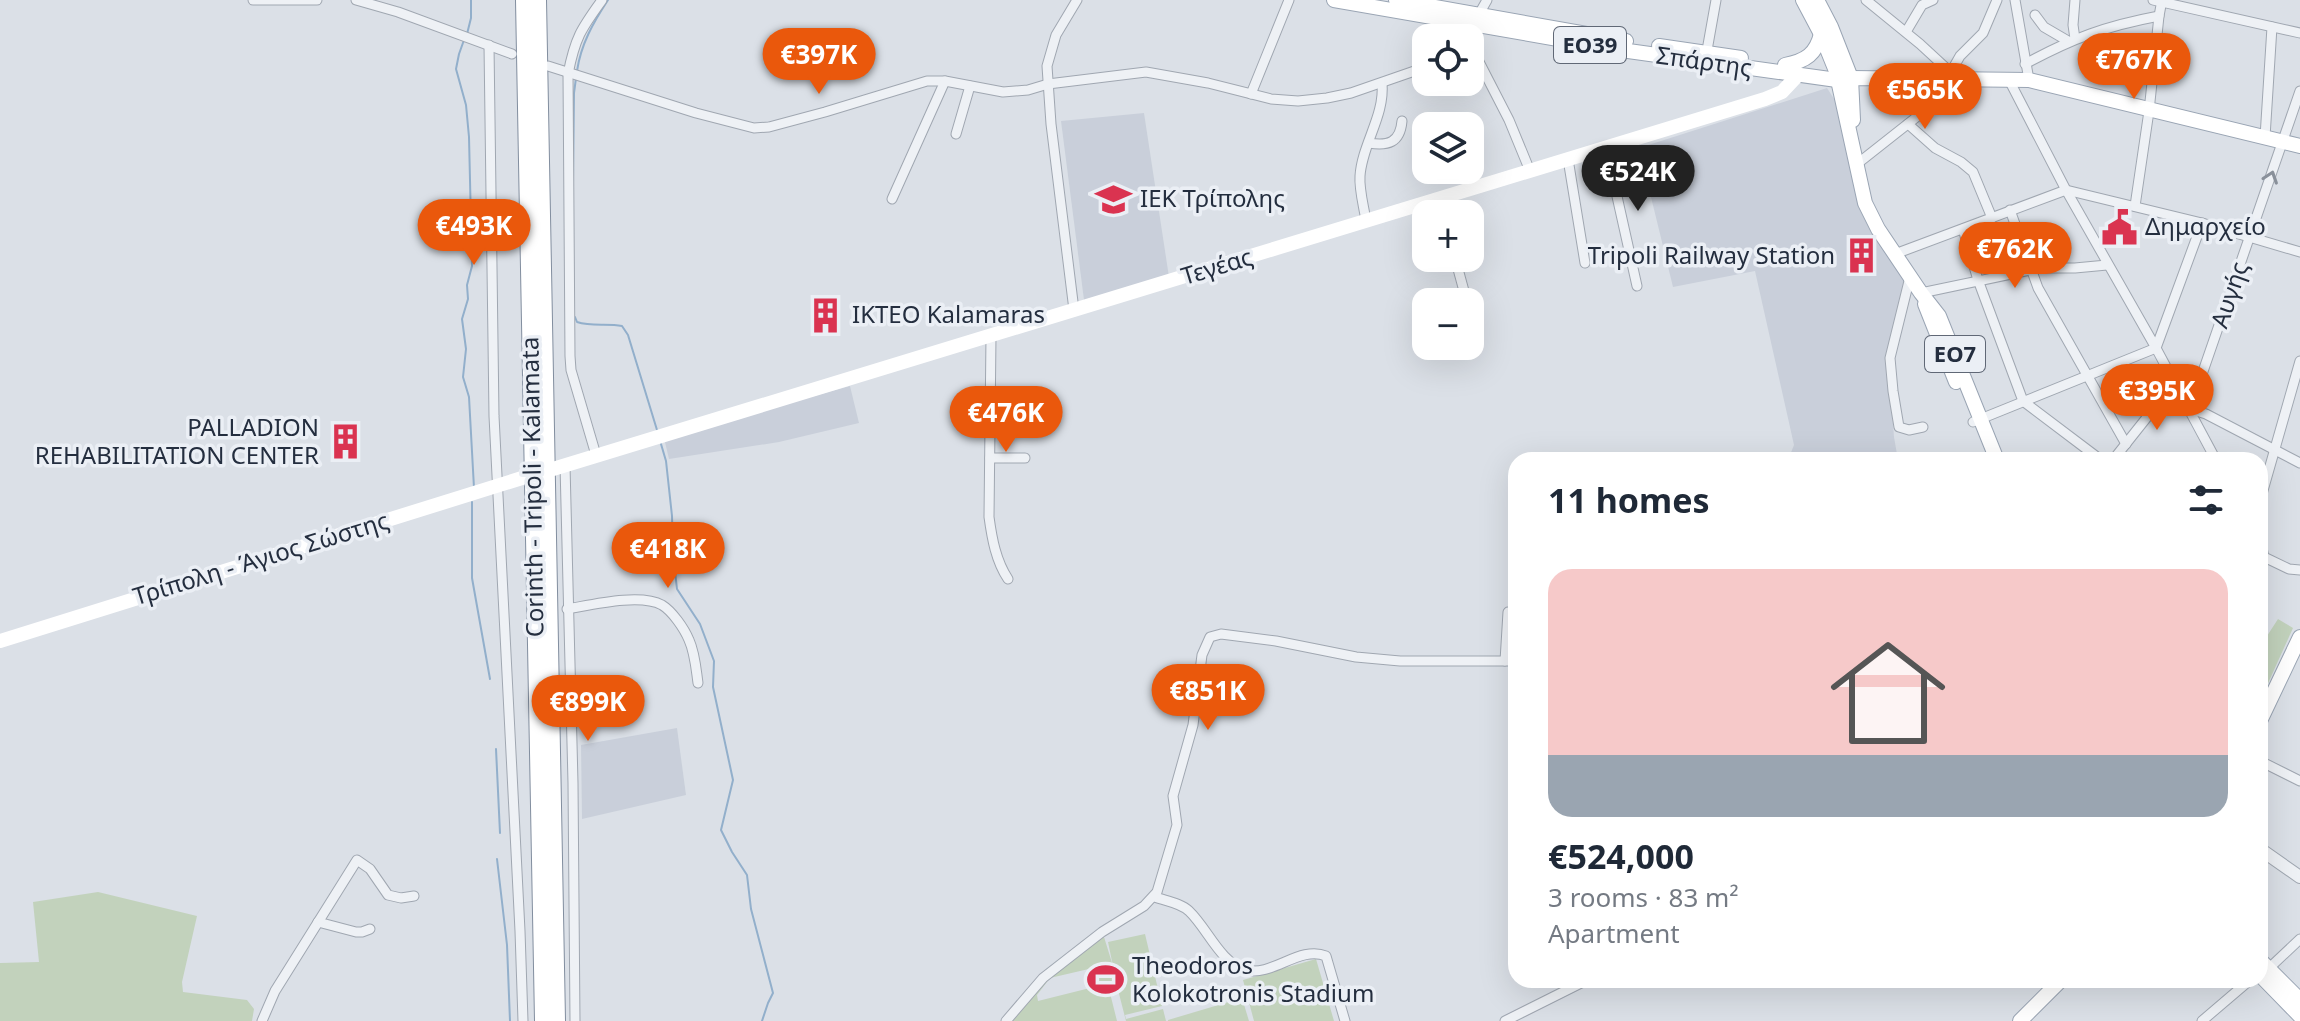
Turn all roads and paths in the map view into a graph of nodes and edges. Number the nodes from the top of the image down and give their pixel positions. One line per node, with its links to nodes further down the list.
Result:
1 (253, 0): 2 (street)
2 (317, 0)
3 (356, 0): 30 (street)
4 (538, 0): 140 (highway, Corinth - Tripoli - Kalamata)
5 (602, 0): 38 (street)
6 (1077, 0): 47 (street)
7 (1289, 0): 50 (street)
8 (1334, 0): 23 (main road, Σπάρτης / ΕΟ39)
9 (1396, 0): 23 (main road, Σπάρτης / ΕΟ39)
10 (1487, 0): 23 (street)
11 (1716, 0): 32 (street)
12 (1803, 0): 28 (main road, ΕΟ7)
13 (1817, 0): 41 (main road, ΕΟ7)
14 (1866, 0): 26 (street)
15 (1933, 0): 26 (street)
16 (1997, 0): 42 (street)
17 (2015, 0): 33 (street)
18 (2075, 0): 29 (street)
19 (2165, 1): 22 (street); 25 (street)
20 (523, 5): 139 (highway, Corinth - Tripoli - Kalamata)
21 (2035, 15): 29 (street)
22 (2159, 16): 29 (street); 52 (street)
23 (1477, 20): 24 (street); 32 (main road, Σπάρτης / ΕΟ39)
24 (1476, 24)
25 (2272, 27): 27 (street); 56 (street)
26 (1906, 32): 42 (street)
27 (2300, 33)
28 (1821, 34): 34 (main road); 41 (main road, ΕΟ7)
29 (2071, 40): 33 (street)
30 (489, 45): 31 (street); 107 (street)
31 (512, 54)
32 (1706, 59): 34 (main road, Σπάρτης / ΕΟ39); 36 (main road, Σπάρτης / ΕΟ39)
33 (2025, 64): 44 (street)
34 (1785, 65): 41 (main road, Σπάρτης / ΕΟ39)
35 (548, 66): 38 (street)
36 (1764, 71): 40 (main road, Σπάρτης / ΕΟ39); 51 (main road)
37 (1412, 72): 46 (street)
38 (570, 74): 45 (street); 100 (street)
39 (1484, 74): 63 (street)
40 (1798, 75): 41 (main road, Σπάρτης / ΕΟ39); 51 (main road, Τεγέας)
41 (1841, 76): 42 (main road, ΕΟ39); 62 (main road, ΕΟ7)
42 (1947, 79): 43 (main road, ΕΟ39); 54 (street)
43 (2009, 80): 44 (main road, ΕΟ39); 64 (street)
44 (2029, 80): 52 (main road, ΕΟ39)
45 (945, 81): 48 (street); 65 (street)
46 (1382, 83): 50 (street); 58 (street)
47 (1048, 84): 48 (street); 50 (street); 83 (street)
48 (970, 86): 55 (street)
49 (2300, 91): 57 (street, Αυγής)
50 (1251, 94)
51 (1765, 99): 60 (main road, Τεγέας)
52 (2149, 111): 56 (main road, ΕΟ39); 67 (street)
53 (1402, 121): 58 (street)
54 (1908, 124): 62 (street); 69 (street)
55 (956, 134)
56 (2265, 137): 57 (main road, ΕΟ39)
57 (2283, 142): 59 (main road, ΕΟ39); 73 (street, Αυγής, one-way to 57)
58 (1369, 143): 70 (street)
59 (2300, 146)
60 (1606, 147): 61 (main road, Τεγέας); 81 (street)
61 (1568, 159): 63 (main road, Τεγέας); 76 (street)
62 (1857, 164): 75 (main road, ΕΟ7)
63 (1530, 171): 66 (main road, Τεγέας)
64 (2066, 190): 67 (street); 68 (street); 77 (street)
65 (892, 199)
66 (1439, 199): 70 (main road, Τεγέας)
67 (2135, 206): 71 (street)
68 (2010, 210): 69 (street); 78 (street)
69 (1992, 218): 72 (street)
70 (1366, 221): 83 (main road, Τεγέας)
71 (2202, 223): 73 (street); 85 (street)
72 (1963, 229): 75 (street); 80 (street)
73 (2250, 238): 74 (street); 90 (street, Αυγής)
74 (2300, 252)
75 (1895, 254): 79 (main road, ΕΟ7)
76 (1585, 263)
77 (2107, 265): 78 (street); 85 (street)
78 (2031, 270): 80 (street); 87 (street)
79 (1910, 277): 82 (main road, ΕΟ7); 92 (street)
80 (1978, 280): 82 (street); 89 (street)
81 (1637, 286)
82 (1921, 293): 91 (main road, ΕΟ7)
83 (1074, 310): 84 (main road, Τεγέας)
84 (991, 336): 100 (main road, Τεγέας); 101 (street)
85 (2156, 348): 87 (street); 88 (street)
86 (2300, 361): 94 (street)
87 (2087, 375): 89 (street); 93 (street)
88 (2175, 382): 90 (street); 93 (street)
89 (2023, 401): 91 (street); 97 (street)
90 (2190, 409): 94 (street); 99 (street)
91 (1977, 421): 95 (main road, ΕΟ7); 96 (main road, ΕΟ7)
92 (1923, 427)
93 (2126, 444): 98 (street)
94 (2275, 450): 103 (street); 105 (street)
95 (1986, 452)
96 (1993, 452)
97 (2090, 452)
98 (2120, 452)
99 (2212, 452)
100 (596, 455): 104 (main road)
101 (990, 458): 102 (street); 110 (street)
102 (1025, 458)
103 (2300, 463)
104 (559, 467): 111 (street)
105 (2268, 474)
106 (522, 478): 107 (main road, Τρίπολη - Άγιος Σώστης)
107 (497, 486): 114 (main road, Τρίπολη - Άγιος Σώστης); 138 (street)
108 (2268, 561): 109 (street)
109 (2296, 571)
110 (1008, 579)
111 (567, 609): 116 (street); 141 (street)
112 (1508, 612): 115 (street)
113 (2300, 637): 117 (main road)
114 (0, 641)
115 (1505, 661): 123 (street)
116 (698, 683)
117 (2268, 704)
118 (2268, 765): 119 (street)
119 (2300, 781)
120 (2268, 855): 121 (street)
121 (2300, 877)
122 (414, 896): 124 (street)
123 (1155, 897): 142 (street); 143 (street)
124 (318, 922): 125 (street); 137 (street)
125 (370, 929)
126 (2300, 939): 127 (street)
127 (2268, 964)
128 (2268, 972): 134 (main road)
129 (2268, 974): 135 (main road)
130 (1571, 988): 144 (street)
131 (2040, 988): 145 (main road)
132 (2053, 988): 146 (main road)
133 (2241, 988): 136 (street)
134 (2300, 1000)
135 (2300, 1016)
136 (2205, 1020)
137 (262, 1021)
138 (523, 1021)
139 (543, 1021)
140 (557, 1021)
141 (575, 1021)
142 (1006, 1021)
143 (1345, 1021)
144 (1505, 1021)
145 (2008, 1021)
146 (2020, 1021)

